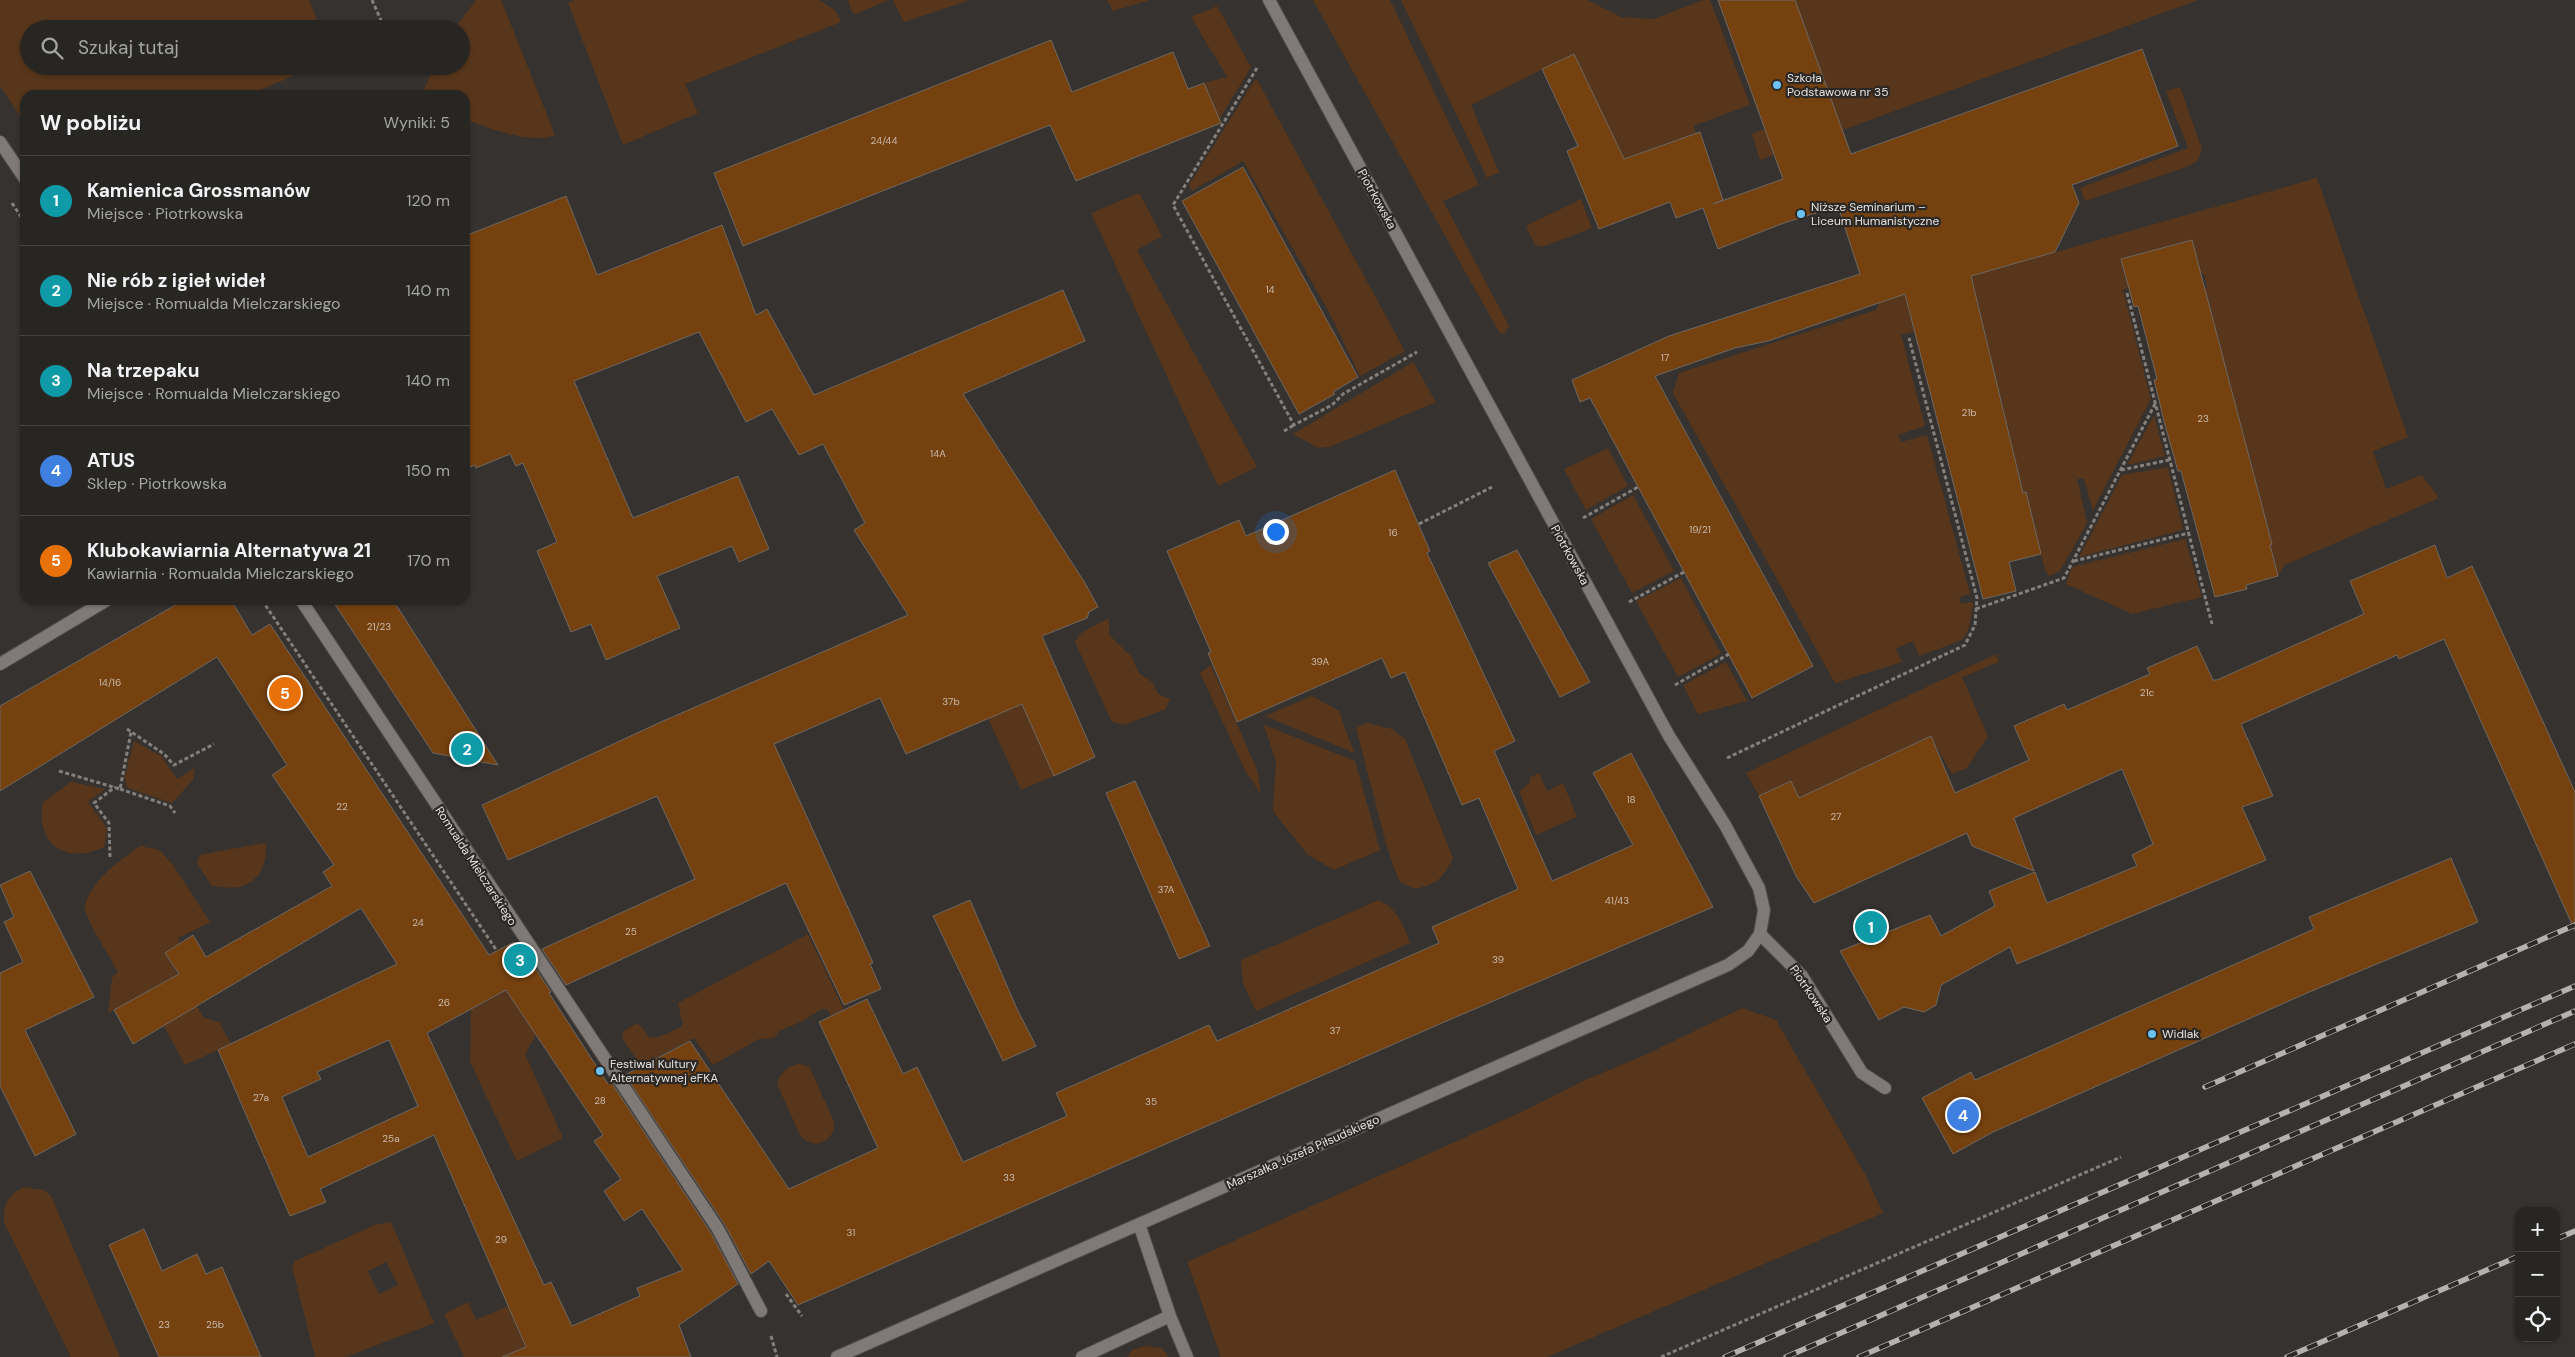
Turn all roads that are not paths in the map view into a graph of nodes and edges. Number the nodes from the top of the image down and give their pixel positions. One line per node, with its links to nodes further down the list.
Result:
1 (1268, 0): 7 (street, Piotrkowska)
2 (0, 142): 3 (street)
3 (20, 172)
4 (99, 605): 6 (street)
5 (304, 605): 10 (street, Romualda Mielczarskiego)
6 (0, 664)
7 (1760, 934): 8 (street, Piotrkowska); 9 (street, Marszałka Józefa Piłsudskiego)
8 (1885, 1088)
9 (1139, 1224): 11 (street); 12 (street, Marszałka Józefa Piłsudskiego)
10 (761, 1311)
11 (1170, 1316): 13 (street); 14 (street)
12 (837, 1357)
13 (1082, 1357)
14 (1187, 1357)

